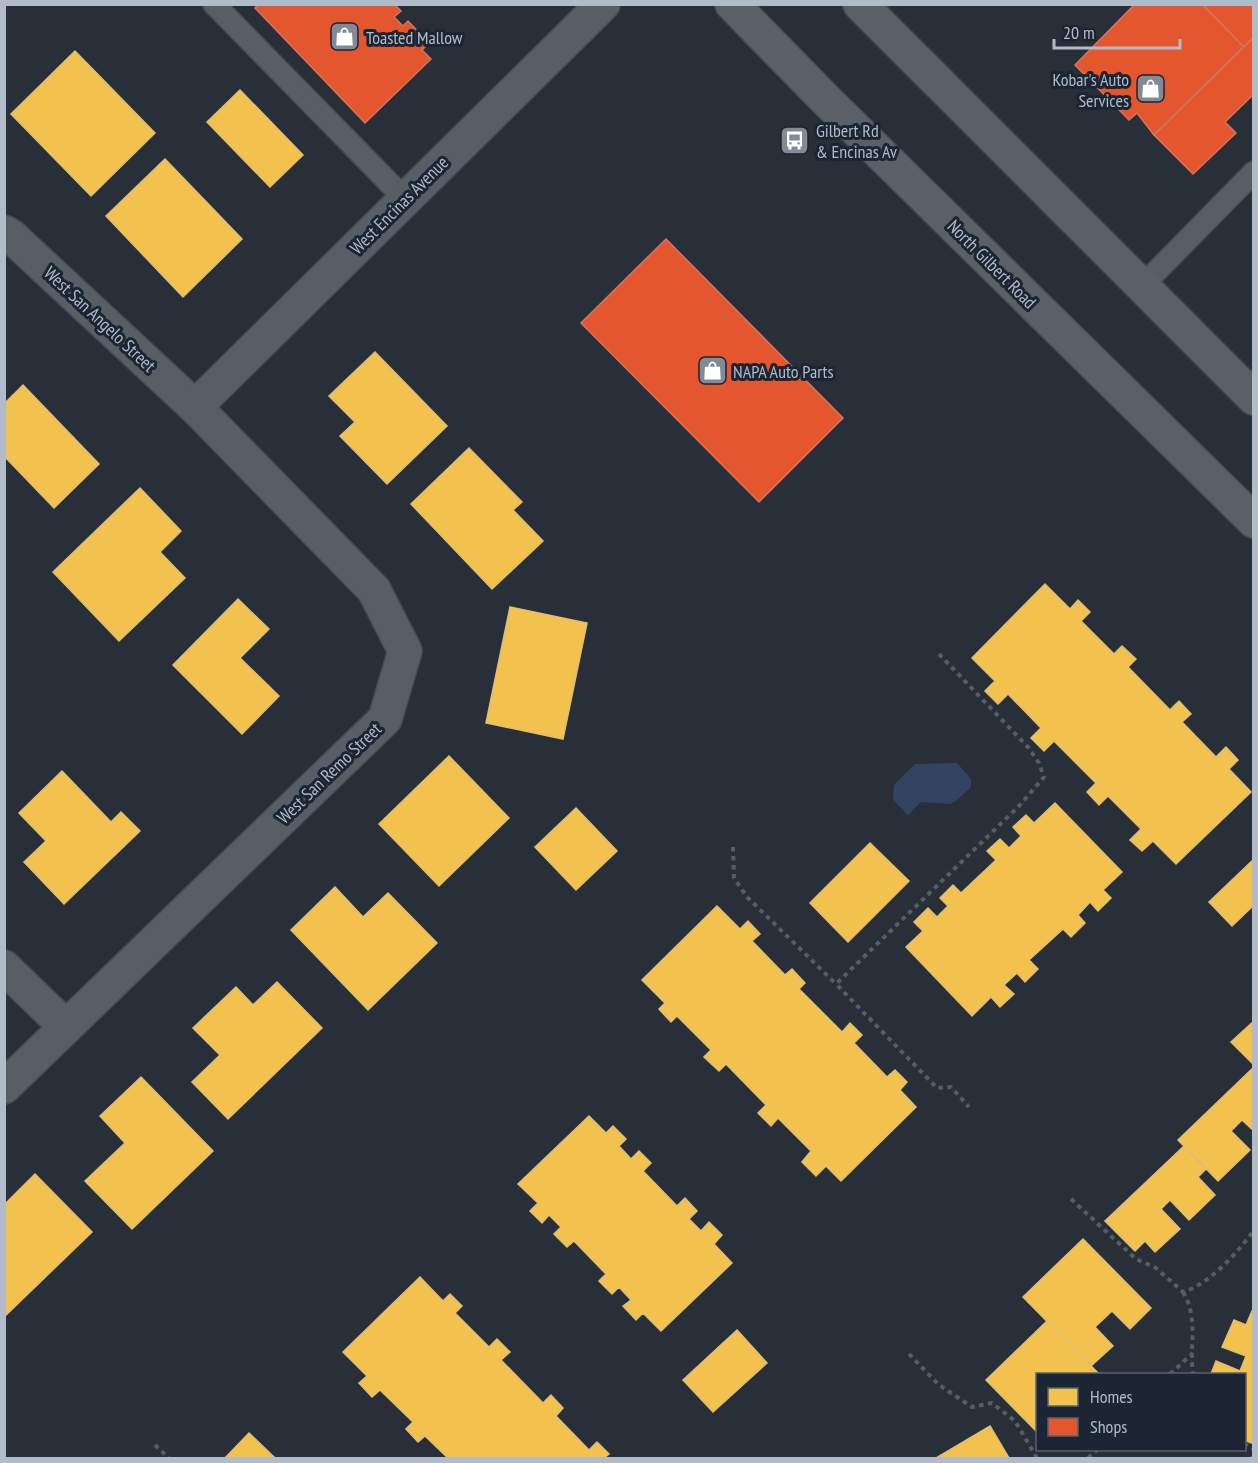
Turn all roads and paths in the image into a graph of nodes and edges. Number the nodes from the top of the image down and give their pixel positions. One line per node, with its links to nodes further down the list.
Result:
1 (214, 4): 6 (lane)
2 (603, 4): 6 (street, West Encinas Avenue)
3 (732, 4): 11 (main road, North Gilbert Road)
4 (860, 4): 8 (main road)
5 (1254, 172): 8 (lane)
6 (405, 199): 10 (street, West Encinas Avenue)
7 (4, 232): 10 (street, West San Angelo Street)
8 (1142, 286): 9 (main road)
9 (1254, 398)
10 (195, 406): 16 (street, West San Remo Street)
11 (1254, 521)
12 (939, 654): 15 (path)
13 (733, 847): 15 (path)
14 (4, 967): 16 (street)
15 (836, 984): 18 (path)
16 (66, 1027): 17 (street, West San Remo Street)
17 (4, 1087)
18 (969, 1107)
19 (1071, 1199): 21 (path)
20 (1254, 1230): 21 (path)
21 (1184, 1292): 22 (path)
22 (1193, 1353): 24 (path); 25 (path)
23 (909, 1354): 28 (path)
24 (1171, 1373)
25 (1193, 1373)
26 (155, 1445): 27 (path)
27 (169, 1458)
28 (1037, 1458)

